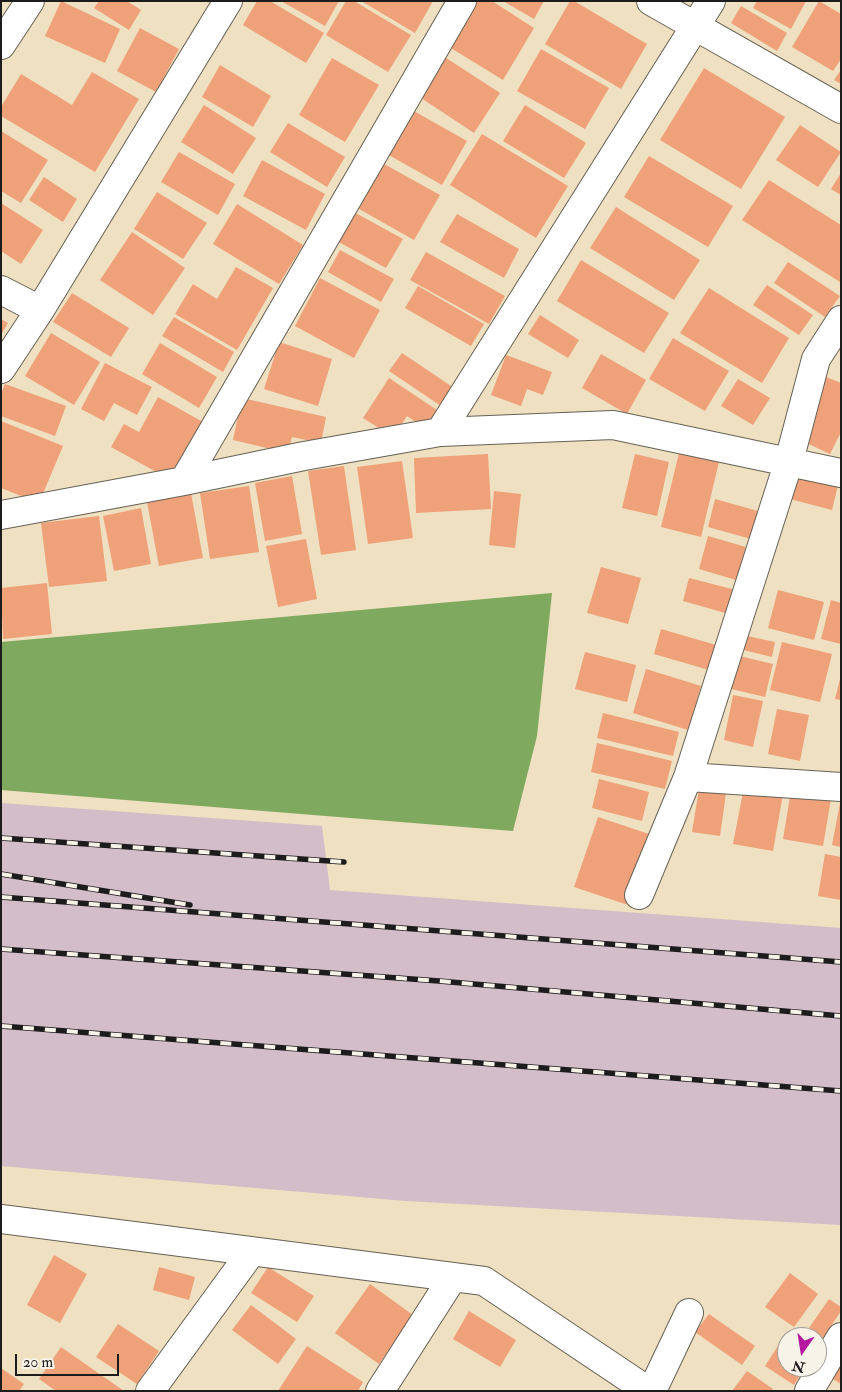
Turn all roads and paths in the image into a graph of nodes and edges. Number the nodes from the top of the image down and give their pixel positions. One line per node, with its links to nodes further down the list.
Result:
1 (30, 1): 7 (street)
2 (228, 1): 10 (street)
3 (462, 1): 16 (street)
4 (651, 1): 6 (street)
5 (712, 1): 6 (street)
6 (696, 27): 8 (street); 13 (street)
7 (1, 45)
8 (841, 109)
9 (1, 290): 10 (street)
10 (40, 310): 12 (street)
11 (841, 320): 14 (street)
12 (1, 369)
13 (440, 432): 14 (street); 16 (street)
14 (789, 461): 15 (street); 18 (street)
15 (841, 473)
16 (184, 481): 17 (street)
17 (1, 515)
18 (688, 777): 19 (street); 20 (street)
19 (841, 787)
20 (639, 895)
21 (1, 1219): 22 (street)
22 (252, 1251): 23 (street); 26 (street)
23 (454, 1277): 27 (street); 28 (street)
24 (689, 1312): 29 (street)
25 (841, 1337): 30 (street)
26 (150, 1391)
27 (380, 1391)
28 (648, 1391)
29 (652, 1391)
30 (809, 1391)

